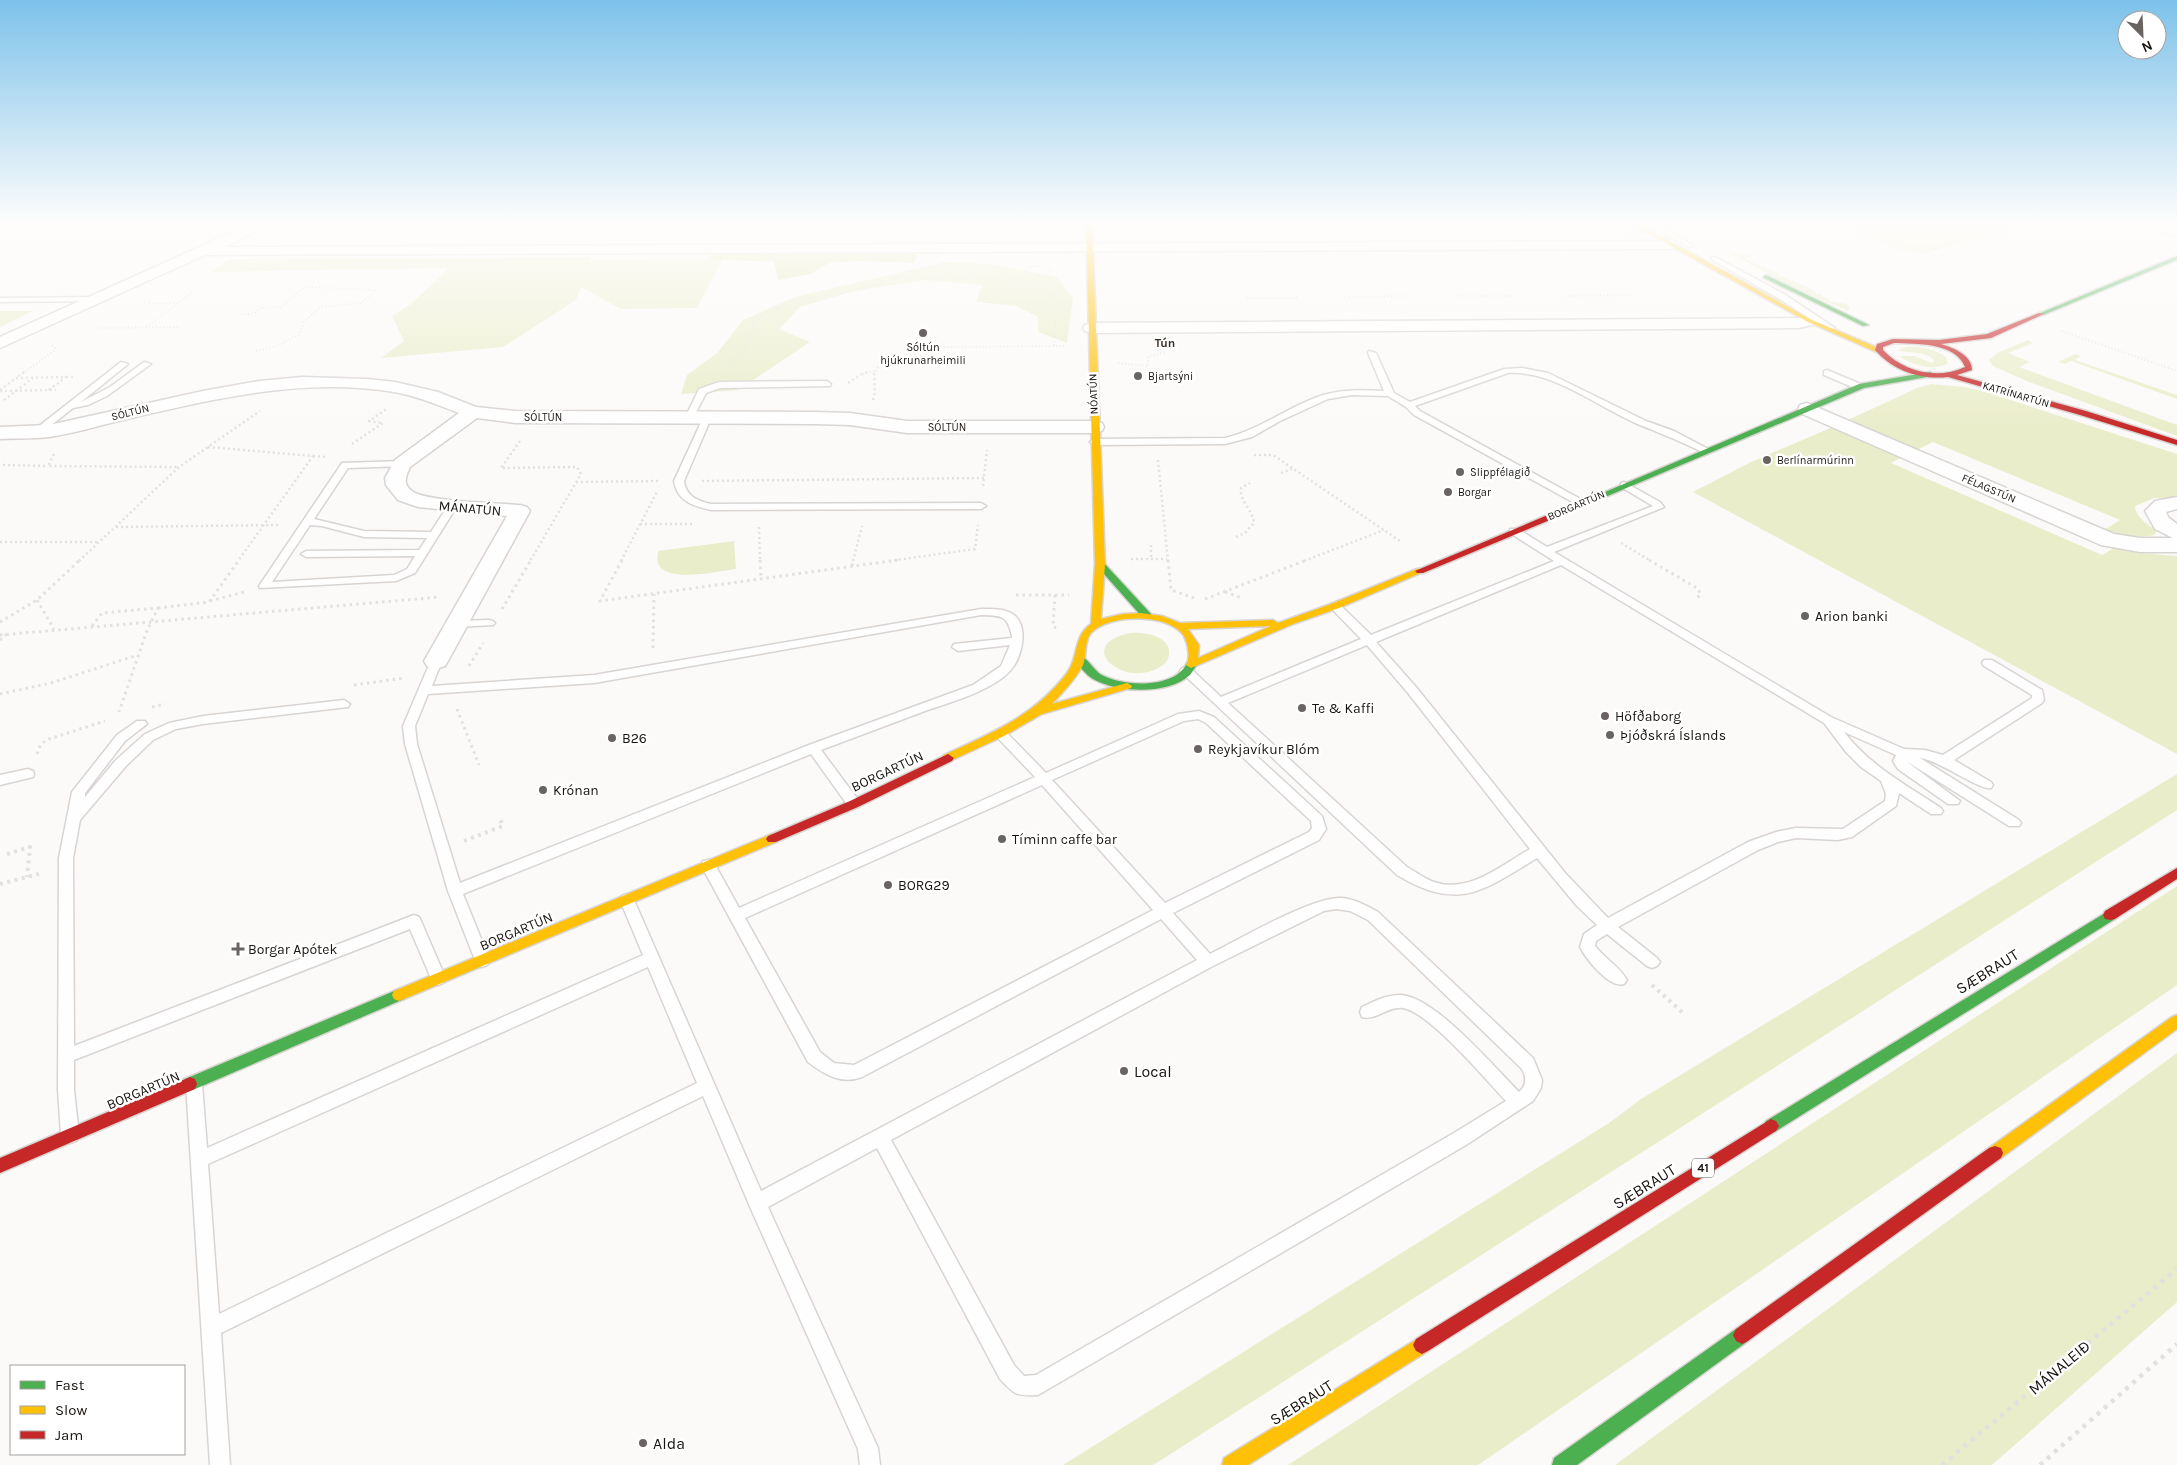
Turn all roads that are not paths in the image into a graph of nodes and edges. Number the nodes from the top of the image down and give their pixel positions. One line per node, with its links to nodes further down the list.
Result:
1 (113, 292): 8 (street)
2 (1090, 292): 12 (street, NÓATÚN)
3 (1756, 292): 11 (street)
4 (1774, 292): 7 (lane)
5 (1797, 292): 10 (street)
6 (2094, 292): 16 (street, BORGARTÚN)
7 (1781, 296): 10 (lane); 14 (lane)
8 (98, 299): 9 (lane); 18 (street)
9 (0, 300)
10 (1857, 321): 13 (street)
11 (1810, 322): 12 (street); 14 (street)
12 (1091, 328): 40 (street, NÓATÚN)
13 (1872, 328)
14 (1834, 331): 20 (street)
15 (1889, 333): 17 (street)
16 (1988, 336): 17 (street, BORGARTÚN); 21 (street, BORGARTÚN)
17 (1920, 341): 20 (street, BORGARTÚN); 21 (street, BORGARTÚN)
18 (0, 343)
19 (1372, 353): 31 (lane)
20 (1878, 360): 26 (street, BORGARTÚN); 30 (street, BORGARTÚN)
21 (1967, 360): 24 (street, KATRÍNARTÚN); 27 (street, BORGARTÚN)
22 (124, 364): 33 (lane)
23 (147, 364): 33 (lane)
24 (1982, 370)
25 (1828, 373): 30 (lane)
26 (1930, 374): 27 (street, BORGARTÚN); 30 (street, BORGARTÚN)
27 (1948, 375): 36 (street, KATRÍNARTÚN)
28 (1997, 377): 36 (street, KATRÍNARTÚN)
29 (827, 384): 37 (lane)
30 (1861, 387): 34 (street, BORGARTÚN)
31 (1390, 394): 32 (lane); 40 (lane)
32 (1409, 405): 42 (lane); 46 (lane)
33 (68, 408): 38 (lane)
34 (1807, 409): 42 (street, BORGARTÚN); 53 (street, FÉLAGSTÚN)
35 (473, 412): 37 (street, SÓLTÚN); 38 (street, SÓLTÚN); 43 (street)
36 (2083, 413): 41 (street, KATRÍNARTÚN)
37 (699, 416): 40 (street, SÓLTÚN); 48 (lane)
38 (37, 432): 39 (street, SÓLTÚN)
39 (0, 433)
40 (1095, 435): 58 (street, NÓATÚN)
41 (2177, 444)
42 (1708, 451): 44 (street, BORGARTÚN)
43 (402, 464): 47 (street, MÁNATÚN); 49 (lane)
44 (1624, 486): 46 (street, BORGARTÚN); 54 (lane)
45 (2177, 503): 51 (street)
46 (1581, 504): 50 (street, BORGARTÚN)
47 (452, 506): 52 (lane); 63 (street, MÁNATÚN)
48 (981, 506)
49 (308, 522): 52 (lane); 55 (lane)
50 (1514, 531): 54 (lane); 59 (street, BORGARTÚN)
51 (2177, 533)
52 (434, 535): 55 (lane)
53 (2177, 545)
54 (1546, 551): 57 (lane)
55 (422, 553): 56 (lane)
56 (306, 554)
57 (1562, 560): 67 (lane); 78 (lane)
58 (1100, 564): 60 (street); 64 (street, NÓATÚN)
59 (1336, 606): 62 (street, BORGARTÚN); 67 (lane)
60 (1147, 616): 64 (street, BORGARTÚN); 65 (street, BORGARTÚN)
61 (493, 620): 63 (lane)
62 (1290, 622): 65 (street, BORGARTÚN); 72 (street, BORGARTÚN)
63 (457, 624): 70 (street, MÁNATÚN)
64 (1096, 624): 69 (street, BORGARTÚN)
65 (1178, 626): 72 (street)
66 (1016, 640): 68 (lane); 74 (lane); 81 (lane)
67 (1370, 641): 75 (lane); 94 (lane)
68 (958, 647)
69 (1080, 659): 73 (street, BORGARTÚN); 77 (street, BORGARTÚN)
70 (436, 661): 74 (lane)
71 (1988, 663): 83 (lane)
72 (1188, 668): 73 (street, BORGARTÚN); 75 (lane)
73 (1127, 686): 77 (street, BORGARTÚN)
74 (424, 690): 97 (lane)
75 (1219, 702): 94 (lane)
76 (344, 704): 92 (lane)
77 (1038, 711): 80 (street, BORGARTÚN)
78 (1828, 720): 82 (lane); 86 (lane)
79 (141, 724): 92 (lane)
80 (1000, 733): 85 (lane); 90 (street, BORGARTÚN)
81 (813, 748): 90 (lane); 97 (lane)
82 (1903, 753): 83 (lane); 89 (lane); 93 (lane)
83 (1944, 760): 88 (lane)
84 (28, 774): 87 (lane)
85 (1044, 778): 99 (lane); 99 (lane); 100 (lane)
86 (1887, 778): 91 (lane); 101 (lane)
87 (0, 780)
88 (1986, 785)
89 (1953, 801)
90 (854, 804): 95 (street, BORGARTÚN)
91 (1936, 811)
92 (74, 818): 110 (lane)
93 (2014, 823)
94 (1539, 850): 101 (lane)
95 (708, 865): 98 (street, BORGARTÚN); 100 (lane)
96 (2177, 873): 122 (street, SÆBRAUT / 41)
97 (455, 891): 103 (lane)
98 (627, 900): 102 (lane); 103 (street, BORGARTÚN)
99 (1164, 911): 100 (lane); 104 (lane)
100 (736, 916)
101 (1607, 926): 105 (lane); 107 (lane)
102 (652, 958): 112 (lane); 116 (lane)
103 (482, 961): 106 (street, BORGARTÚN)
104 (1208, 962): 113 (lane); 114 (lane)
105 (1652, 962)
106 (438, 979): 110 (lane); 111 (street, BORGARTÚN)
107 (1619, 980)
108 (1368, 1012): 113 (lane)
109 (2177, 1021): 123 (street)
110 (66, 1056): 115 (lane)
111 (194, 1084): 115 (street, BORGARTÚN); 116 (lane)
112 (707, 1086): 118 (lane); 119 (lane)
113 (1518, 1102): 114 (lane)
114 (880, 1137): 118 (lane)
115 (70, 1138): 117 (street, BORGARTÚN)
116 (199, 1160): 119 (lane)
117 (0, 1166)
118 (757, 1204): 121 (lane)
119 (211, 1328): 120 (lane)
120 (220, 1465)
121 (870, 1465)
122 (1231, 1465)
123 (1561, 1465)

